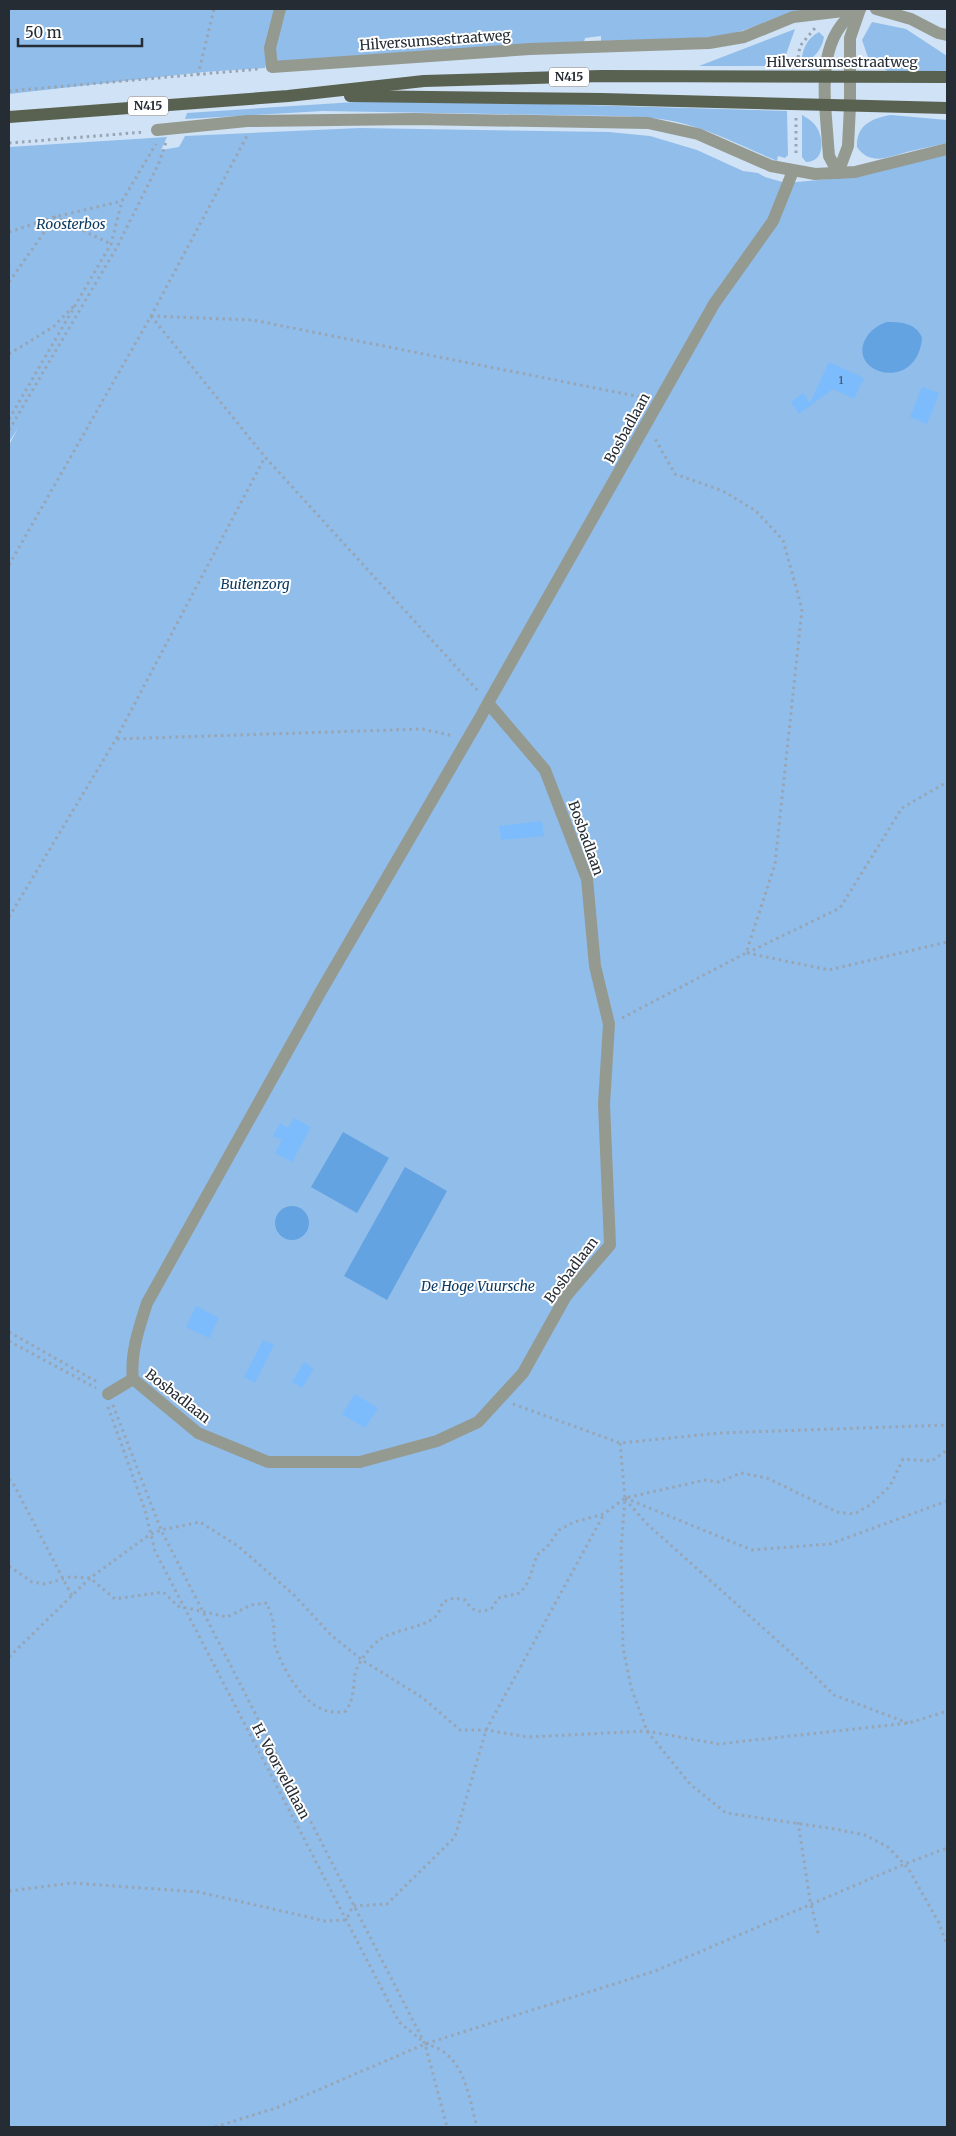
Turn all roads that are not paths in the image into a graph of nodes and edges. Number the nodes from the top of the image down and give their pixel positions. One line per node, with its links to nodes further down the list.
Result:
1 (280, 9): 2 (street, Hilversumsestraatweg)
2 (860, 9)
3 (876, 9): 4 (street)
4 (947, 35)
5 (826, 76): 6 (main road, Hilversumsestraatweg / N415); 6 (street); 8 (main road, Hilversumsestraatweg / N415); 9 (street)
6 (851, 76): 7 (main road, Hilversumsestraatweg / N415); 10 (street)
7 (947, 77)
8 (288, 96): 9 (main road, Hilversumsestraatweg / N415); 12 (main road, Hilversumsestraatweg / N415)
9 (826, 106): 10 (main road, Hilversumsestraatweg / N415); 16 (street)
10 (850, 106): 11 (main road, Hilversumsestraatweg / N415); 16 (street)
11 (947, 108)
12 (9, 117)
13 (161, 130): 15 (street)
14 (947, 149): 16 (street)
15 (793, 171): 16 (street); 17 (street, Bosbadlaan)
16 (838, 173)
17 (488, 703): 18 (street, Bosbadlaan); 18 (street, Bosbadlaan)
18 (133, 1379): 19 (street, Bosbadlaan)
19 (108, 1394)

